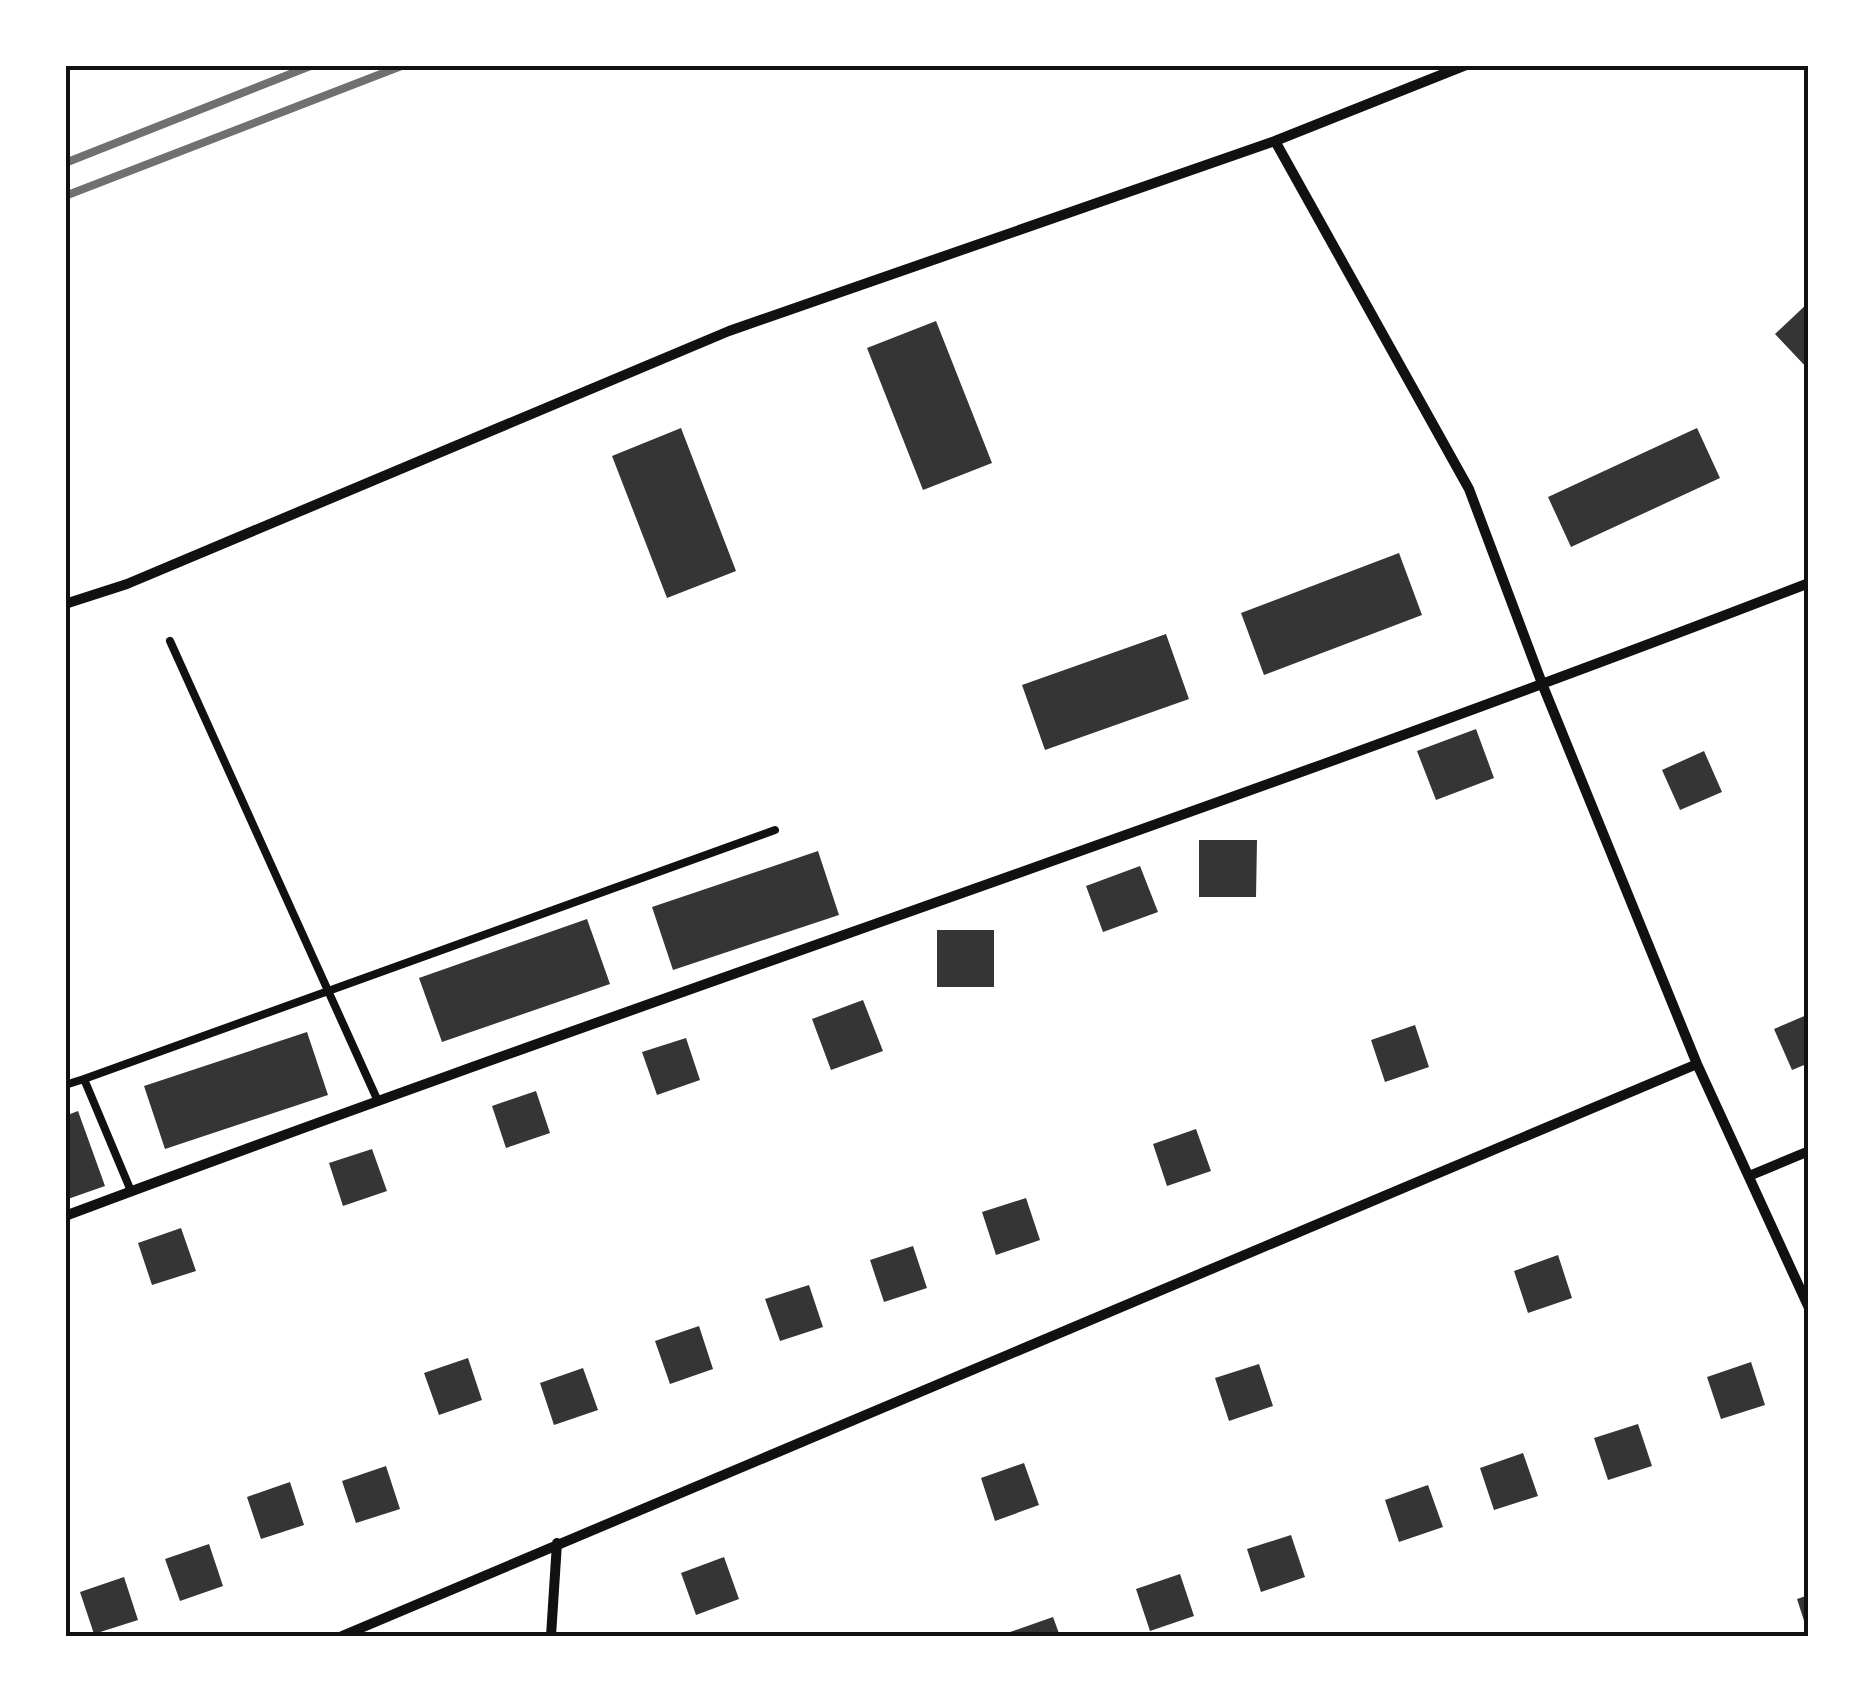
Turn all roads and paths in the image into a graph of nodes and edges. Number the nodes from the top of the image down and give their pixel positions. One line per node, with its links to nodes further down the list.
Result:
1 (1466, 65): 2 (street)
2 (1275, 141): 4 (street); 6 (street)
3 (1809, 583): 6 (street)
4 (65, 604)
5 (170, 642): 8 (lane)
6 (1543, 686): 9 (street); 12 (street)
7 (775, 830): 8 (lane)
8 (328, 990): 10 (lane); 12 (lane)
9 (1697, 1064): 14 (street); 18 (street)
10 (84, 1079): 11 (lane); 15 (lane)
11 (65, 1085)
12 (378, 1099): 15 (street)
13 (1809, 1151): 14 (street)
14 (1749, 1176): 17 (street)
15 (131, 1191): 16 (street)
16 (65, 1216)
17 (1809, 1308)
18 (557, 1543): 19 (street); 20 (street)
19 (342, 1636)
20 (551, 1636)

